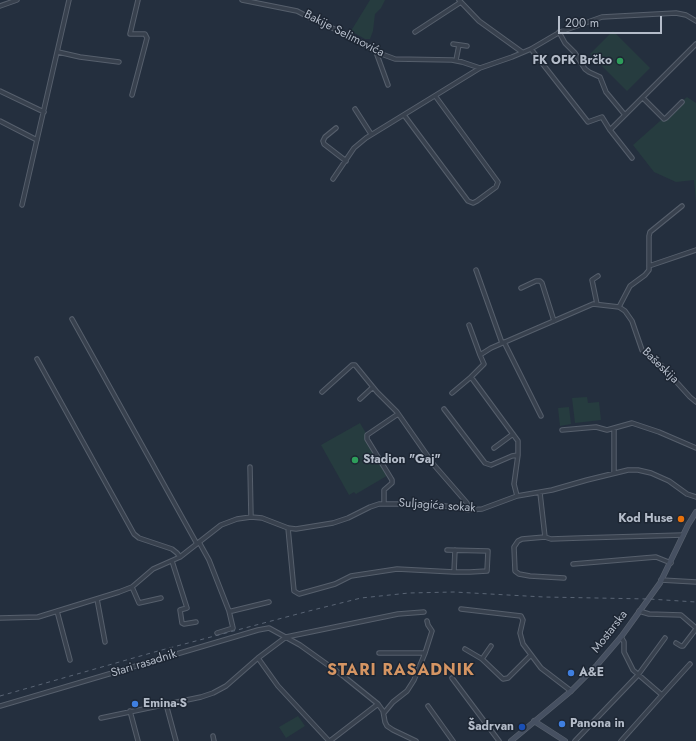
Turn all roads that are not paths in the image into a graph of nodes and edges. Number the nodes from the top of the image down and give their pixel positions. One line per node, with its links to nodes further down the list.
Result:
1 (16, 0): 6 (street)
2 (69, 0): 15 (street)
3 (138, 0): 23 (street)
4 (242, 0): 16 (street, Bakije Selimovića)
5 (460, 1): 8 (street); 17 (street)
6 (0, 6)
7 (696, 21): 9 (street)
8 (415, 32)
9 (559, 32): 14 (street); 30 (street)
10 (453, 44): 12 (street)
11 (696, 44): 25 (street)
12 (459, 45): 13 (street); 18 (street)
13 (467, 46)
14 (531, 49): 17 (street); 33 (street)
15 (58, 52): 19 (street); 28 (street)
16 (376, 52): 18 (street, Bakije Selimovića); 21 (street)
17 (522, 52): 20 (street)
18 (456, 60): 20 (street, Bakije Selimovića)
19 (120, 62)
20 (480, 68): 24 (street)
21 (388, 85)
22 (0, 91): 28 (street)
23 (132, 95)
24 (436, 96): 29 (street); 29 (street)
25 (643, 98): 26 (street); 30 (street)
26 (682, 102)
27 (355, 109): 34 (street)
28 (44, 112): 35 (street)
29 (404, 115): 34 (street)
30 (625, 115): 33 (street)
31 (0, 120): 35 (street)
32 (336, 128): 37 (street)
33 (610, 130): 36 (street)
34 (371, 134): 37 (street)
35 (37, 140): 39 (street)
36 (632, 158)
37 (346, 161): 38 (street)
38 (333, 179)
39 (22, 205)
40 (682, 206): 42 (street)
41 (696, 250): 42 (street)
42 (649, 266): 47 (street)
43 (476, 270): 51 (street)
44 (598, 276): 46 (street)
45 (520, 288): 49 (street)
46 (596, 304): 47 (street); 49 (street)
47 (618, 307): 59 (street, Bašeskija)
48 (72, 319): 81 (street)
49 (554, 321): 51 (street)
50 (469, 325): 52 (street)
51 (503, 342): 52 (street); 62 (street)
52 (480, 355): 54 (street)
53 (37, 359): 84 (street)
54 (471, 377): 57 (street); 65 (street)
55 (373, 387): 56 (street); 58 (street); 61 (street)
56 (322, 392)
57 (452, 392)
58 (360, 399)
59 (696, 402)
60 (444, 409): 68 (street)
61 (398, 414): 74 (street); 75 (street)
62 (541, 416)
63 (614, 428): 64 (street); 67 (street); 70 (street)
64 (562, 430)
65 (513, 434): 66 (street); 68 (street)
66 (494, 448)
67 (696, 448)
68 (518, 455): 72 (street)
69 (250, 467): 77 (street)
70 (614, 473): 71 (street, Suljagića sokak); 73 (street, Suljagića sokak)
71 (540, 493): 72 (street, Suljagića sokak); 80 (street)
72 (518, 496): 75 (street, Suljagića sokak)
73 (696, 497)
74 (384, 504): 75 (street, Suljagića sokak); 78 (street, Suljagića sokak)
75 (469, 510)
76 (696, 513): 79 (main road, Mostarska)
77 (251, 517): 78 (street, Suljagića sokak); 81 (street, Suljagića sokak)
78 (288, 528): 88 (street)
79 (684, 535): 80 (street); 86 (main road, Mostarska)
80 (545, 537): 89 (street)
81 (198, 543): 84 (street, Suljagića sokak); 98 (street)
82 (447, 550): 83 (street)
83 (455, 550): 88 (street); 88 (street)
84 (180, 557): 85 (street, Suljagića sokak)
85 (172, 561): 92 (street, Suljagića sokak); 103 (street)
86 (670, 563): 87 (street); 90 (main road, Mostarska)
87 (573, 564)
88 (454, 572)
89 (564, 578)
90 (662, 580): 91 (street); 99 (main road, Mostarska)
91 (696, 582)
92 (132, 586): 93 (street); 94 (street, Suljagića sokak)
93 (161, 598)
94 (97, 599): 97 (street, Suljagića sokak); 109 (street)
95 (269, 602): 98 (street)
96 (460, 609): 115 (street)
97 (56, 611): 101 (street, Suljagića sokak); 118 (street)
98 (229, 611): 105 (street)
99 (639, 611): 104 (street); 107 (main road, Mostarska)
100 (424, 612): 106 (street)
101 (0, 618)
102 (427, 621): 114 (street)
103 (196, 622)
104 (696, 629): 110 (street)
105 (217, 633)
106 (286, 637): 116 (street); 125 (street, Stari rasadnik); 126 (street, Stari rasadnik)
107 (621, 637): 120 (street); 122 (main road, Mostarska)
108 (665, 638): 120 (street)
109 (105, 642)
110 (676, 643)
111 (491, 646): 117 (street)
112 (465, 649): 117 (street)
113 (379, 653): 114 (street)
114 (425, 653): 129 (street)
115 (531, 655): 117 (street); 122 (street)
116 (258, 658): 124 (street); 136 (street)
117 (482, 659)
118 (70, 660)
119 (690, 664): 123 (street)
120 (638, 675): 123 (street); 142 (street)
121 (452, 678): 139 (street)
122 (571, 691): 131 (main road, Mostarska)
123 (662, 695): 143 (street)
124 (166, 704): 128 (street); 134 (street)
125 (378, 704): 129 (street, Stari rasadnik); 136 (street)
126 (0, 706)
127 (428, 706): 138 (street)
128 (130, 712): 130 (street); 133 (street)
129 (384, 713): 137 (street, Stari rasadnik)
130 (101, 718)
131 (534, 721): 140 (main road, Mostarska); 141 (main road)
132 (213, 736): 135 (street)
133 (138, 741)
134 (176, 741)
135 (214, 741)
136 (329, 741)
137 (416, 741)
138 (453, 741)
139 (499, 741)
140 (511, 741)
141 (564, 741)
142 (576, 741)
143 (621, 741)

